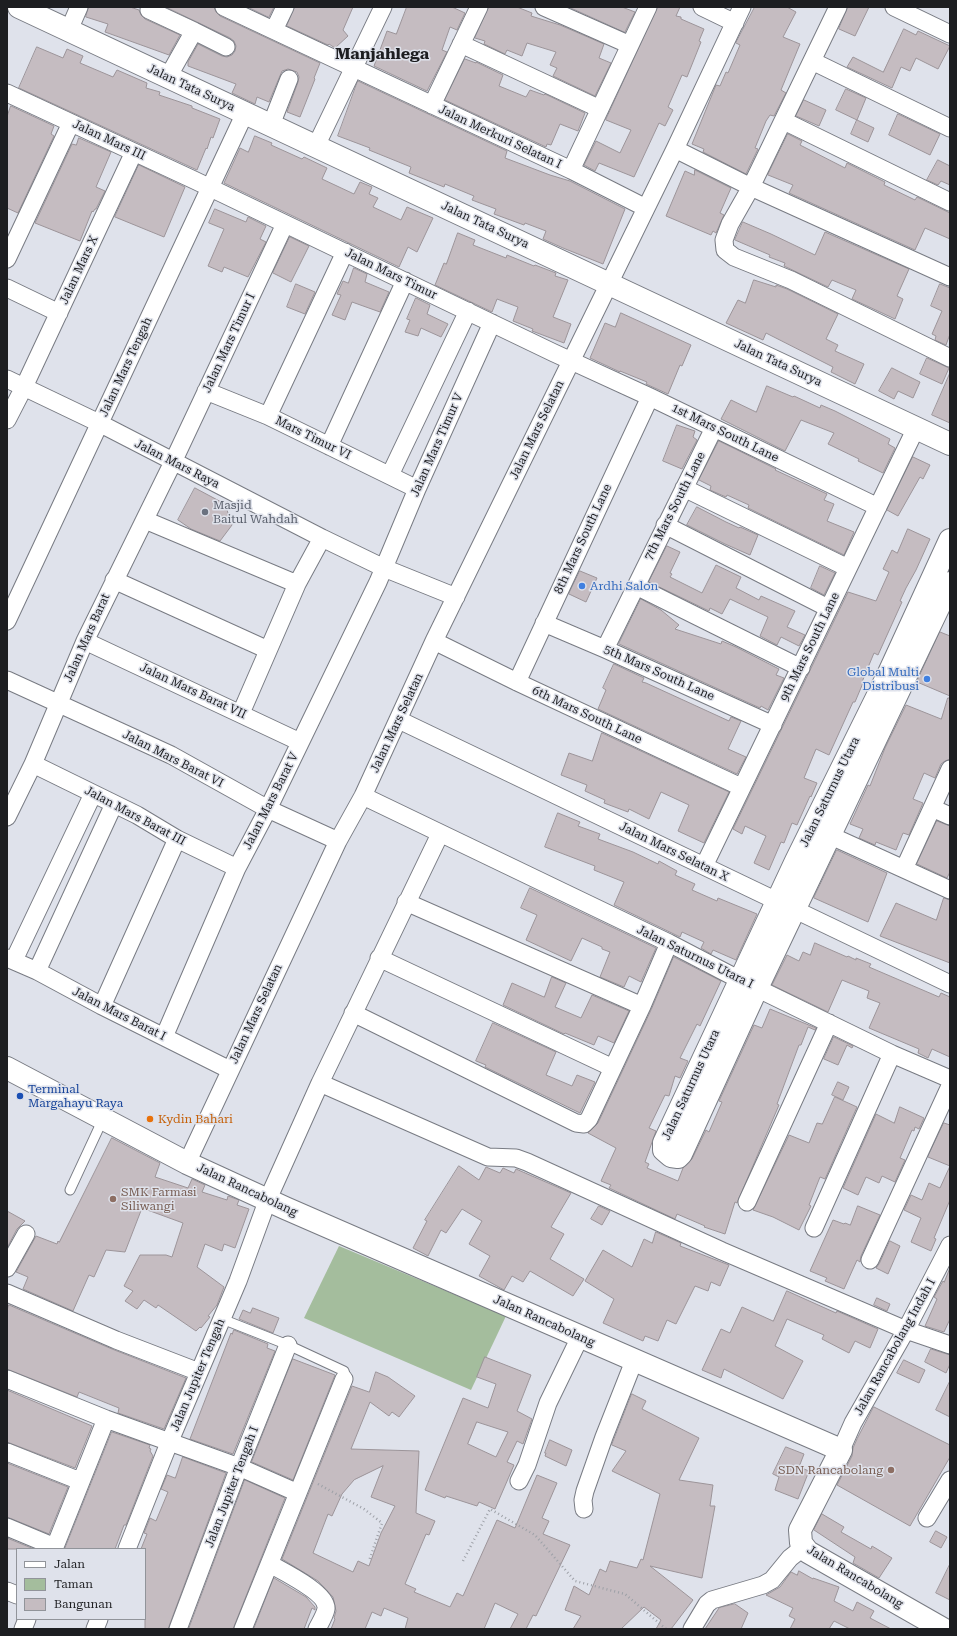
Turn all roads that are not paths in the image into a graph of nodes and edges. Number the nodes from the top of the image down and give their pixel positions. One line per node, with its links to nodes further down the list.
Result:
1 (19, 7): 15 (street, Jalan Tata Surya)
2 (79, 7): 15 (street)
3 (224, 7): 16 (street, Jalan Merkuri Selatan I)
4 (285, 7): 16 (street)
5 (383, 7): 23 (street)
6 (479, 7): 19 (street)
7 (544, 7): 20 (street)
8 (648, 7): 20 (street)
9 (702, 7): 14 (street)
10 (742, 7): 14 (street, Jalan Mars Selatan)
11 (838, 7): 22 (street)
12 (894, 7): 18 (street)
13 (149, 10): 17 (street)
14 (734, 23): 35 (street, Jalan Mars Selatan)
15 (69, 30): 24 (street, Jalan Tata Surya)
16 (274, 30): 23 (street, Jalan Merkuri Selatan I)
17 (194, 31): 21 (street); 24 (street)
18 (950, 34)
19 (461, 44): 27 (street); 28 (street)
20 (630, 45): 28 (street)
21 (226, 47)
22 (812, 61): 30 (street); 33 (street)
23 (354, 68): 27 (street, Jalan Merkuri Selatan I); 34 (street)
24 (168, 77): 29 (street, Jalan Tata Surya)
25 (289, 79): 32 (street)
26 (8, 96): 31 (street, Jalan Mars III)
27 (432, 105): 37 (street, Jalan Merkuri Selatan I)
28 (600, 109): 37 (street)
29 (246, 113): 32 (street, Jalan Tata Surya); 39 (street, Jalan Mars Tengah)
30 (784, 121): 38 (street); 40 (street)
31 (71, 123): 36 (street, Jalan Mars III); 44 (street)
32 (270, 125): 34 (street, Jalan Tata Surya)
33 (950, 128)
34 (316, 146): 47 (street, Jalan Tata Surya)
35 (675, 149): 38 (street); 41 (street, Jalan Mars Selatan)
36 (134, 152): 39 (street, Jalan Mars III); 50 (street, Jalan Mars X)
37 (571, 170): 41 (street, Jalan Merkuri Selatan I)
38 (751, 187): 45 (street); 52 (street)
39 (210, 188): 42 (street, Jalan Mars Timur); 60 (street, Jalan Mars Tengah)
40 (950, 202)
41 (646, 208): 47 (street, Jalan Mars Selatan)
42 (286, 224): 43 (street, Jalan Mars Timur); 56 (street, Jalan Mars Timur I)
43 (345, 252): 46 (street, Jalan Mars Timur); 58 (street)
44 (7, 259)
45 (950, 277)
46 (405, 281): 49 (street, Jalan Mars Timur); 64 (street)
47 (609, 284): 53 (street, Jalan Mars Selatan); 62 (street, Jalan Tata Surya)
48 (7, 288): 50 (street)
49 (468, 311): 51 (street, Jalan Mars Timur); 66 (street)
50 (59, 313): 55 (street, Jalan Mars X)
51 (492, 323): 53 (street, Jalan Mars Timur); 68 (street, Jalan Mars Timur V)
52 (949, 355)
53 (571, 360): 57 (street, 1st Mars South Lane); 80 (street, Jalan Mars Selatan)
54 (7, 379): 55 (street, Jalan Mars Raya)
55 (24, 387): 59 (street, Jalan Mars X); 60 (street, Jalan Mars Raya)
56 (206, 391): 58 (street, Mars Timur VI); 65 (street, Jalan Mars Timur I)
57 (650, 396): 61 (street, 1st Mars South Lane); 83 (street, 8th Mars South Lane)
58 (268, 416): 64 (street, Mars Timur VI)
59 (7, 420)
60 (100, 423): 65 (street, Jalan Mars Raya); 82 (street, Jalan Mars Tengah)
61 (714, 428): 67 (street, 7th Mars South Lane); 69 (street, 1st Mars South Lane)
62 (916, 428): 63 (street, Jalan Tata Surya); 69 (street, 9th Mars South Lane)
63 (950, 444)
64 (329, 446): 66 (street, Mars Timur VI)
65 (173, 462): 70 (street, Jalan Mars Barat); 72 (street, Jalan Mars Raya)
66 (390, 475): 68 (street, Mars Timur VI)
67 (684, 488): 71 (street, 7th Mars South Lane); 75 (street)
68 (417, 489): 74 (street, Jalan Mars Timur V)
69 (878, 507): 75 (street, 9th Mars South Lane)
70 (145, 520): 76 (street, Jalan Mars Barat); 78 (street)
71 (665, 525): 79 (street, 7th Mars South Lane); 81 (street)
72 (322, 538): 74 (street, Jalan Mars Raya); 78 (street)
73 (950, 540): 115 (street, Jalan Saturnus Utara)
74 (384, 568): 80 (street, Jalan Mars Raya); 95 (street, Jalan Mars Barat V)
75 (848, 568): 81 (street, 9th Mars South Lane)
76 (114, 580): 84 (street, Jalan Mars Barat); 87 (street)
77 (950, 583): 107 (street, Jalan Saturnus Utara)
78 (297, 584): 87 (street)
79 (636, 586): 86 (street, 7th Mars South Lane); 88 (street)
80 (456, 597): 85 (street, Jalan Mars Selatan)
81 (828, 608): 88 (street, 9th Mars South Lane)
82 (7, 621)
83 (544, 623): 86 (street, 5th Mars South Lane); 90 (street, 8th Mars South Lane)
84 (85, 640): 91 (street, Jalan Mars Barat); 92 (street, Jalan Mars Barat VII)
85 (434, 641): 90 (street, 6th Mars South Lane); 93 (street, Jalan Mars Selatan)
86 (605, 648): 94 (street, 5th Mars South Lane)
87 (268, 650): 92 (street)
88 (801, 668): 94 (street, 9th Mars South Lane)
89 (7, 680): 91 (street, Jalan Mars Barat VI)
90 (517, 682): 98 (street, 6th Mars South Lane)
91 (58, 704): 96 (street, Jalan Mars Barat); 103 (street, Jalan Mars Barat VI)
92 (241, 713): 95 (street, Jalan Mars Barat VII)
93 (399, 720): 100 (street, Jalan Mars Selatan); 110 (street, Jalan Mars Selatan X)
94 (773, 724): 98 (street, 9th Mars South Lane)
95 (300, 742): 103 (street, Jalan Mars Barat V)
96 (33, 764): 99 (street, Jalan Mars Barat III); 105 (street, Jalan Mars Barat)
97 (950, 769): 102 (street)
98 (741, 787): 110 (street, 9th Mars South Lane)
99 (93, 794): 101 (street, Jalan Mars Barat III); 118 (street)
100 (363, 796): 106 (street, Jalan Saturnus Utara I); 109 (street, Jalan Mars Selatan)
101 (114, 804): 108 (street, Jalan Mars Barat III); 119 (street)
102 (932, 808): 104 (street); 112 (street)
103 (268, 809): 109 (street, Jalan Mars Barat VI); 111 (street, Jalan Mars Barat V)
104 (950, 816)
105 (7, 817)
106 (440, 834): 114 (street, Jalan Jupiter Tengah); 116 (street, Jalan Saturnus Utara I)
107 (829, 835): 112 (street); 115 (street, Jalan Saturnus Utara)
108 (177, 839): 111 (street, Jalan Mars Barat III); 122 (street)
109 (338, 841): 130 (street, Jalan Mars Selatan)
110 (704, 866): 115 (street, Jalan Mars Selatan X)
111 (237, 868): 126 (street, Jalan Mars Barat V)
112 (904, 869): 113 (street)
113 (950, 890)
114 (406, 902): 117 (street, Jalan Jupiter Tengah); 123 (street)
115 (786, 906): 120 (street, Jalan Saturnus Utara); 121 (street, Jalan Mars Selatan X)
116 (669, 943): 120 (street, Jalan Saturnus Utara I); 123 (street)
117 (379, 958): 124 (street, Jalan Jupiter Tengah); 129 (street)
118 (10, 959): 119 (street, Jalan Mars Barat I)
119 (37, 971): 122 (street, Jalan Mars Barat I)
120 (749, 984): 120 (street, Jalan Saturnus Utara); 125 (street, Jalan Saturnus Utara I)
121 (950, 984)
122 (102, 1006): 126 (street, Jalan Mars Barat I)
123 (642, 1006): 129 (street)
124 (353, 1013): 129 (street); 132 (street, Jalan Jupiter Tengah)
125 (829, 1023): 127 (street, Jalan Saturnus Utara I); 138 (street)
126 (164, 1037): 130 (street, Jalan Mars Barat I)
127 (892, 1054): 131 (street, Jalan Saturnus Utara I); 139 (street)
128 (7, 1068): 134 (street, Jalan Rancabolang)
129 (613, 1068)
130 (230, 1070): 135 (street, Jalan Mars Selatan)
131 (950, 1079)
132 (320, 1083): 137 (street, Jalan Jupiter Tengah); 146 (street)
133 (950, 1086): 142 (street)
134 (103, 1119): 135 (street, Jalan Rancabolang); 136 (lane)
135 (187, 1163): 137 (street, Jalan Rancabolang)
136 (70, 1190)
137 (268, 1199): 145 (street, Jalan Jupiter Tengah); 147 (street, Jalan Rancabolang)
138 (747, 1202)
139 (814, 1228)
140 (26, 1234): 143 (street)
141 (950, 1245): 146 (street, Jalan Rancabolang Indah I)
142 (870, 1260)
143 (7, 1268)
144 (7, 1293): 151 (street)
145 (222, 1319): 148 (lane); 151 (street, Jalan Jupiter Tengah)
146 (906, 1330): 149 (street); 156 (street, Jalan Rancabolang Indah I)
147 (580, 1337): 150 (street, Jalan Rancabolang); 161 (street)
148 (288, 1345): 153 (lane); 158 (street, Jalan Jupiter Tengah I)
149 (950, 1346)
150 (634, 1361): 156 (street, Jalan Rancabolang); 163 (street)
151 (199, 1372): 155 (street, Jalan Jupiter Tengah)
152 (7, 1379): 154 (street)
153 (344, 1379): 162 (street)
154 (106, 1420): 155 (street); 160 (street)
155 (169, 1443): 158 (street); 168 (street, Jalan Jupiter Tengah)
156 (841, 1450): 166 (street, Jalan Rancabolang)
157 (7, 1452): 160 (street)
158 (239, 1467): 162 (street); 170 (street, Jalan Jupiter Tengah I)
159 (950, 1480): 164 (street)
160 (80, 1481): 167 (street)
161 (519, 1481)
162 (298, 1493): 169 (street)
163 (584, 1509)
164 (927, 1518)
165 (7, 1527): 167 (street)
166 (804, 1547): 173 (street); 174 (street, Jalan Rancabolang)
167 (54, 1548)
168 (127, 1548)
169 (270, 1564): 171 (street); 172 (street)
170 (178, 1629)
171 (242, 1629)
172 (317, 1629)
173 (692, 1629)
174 (943, 1629)

